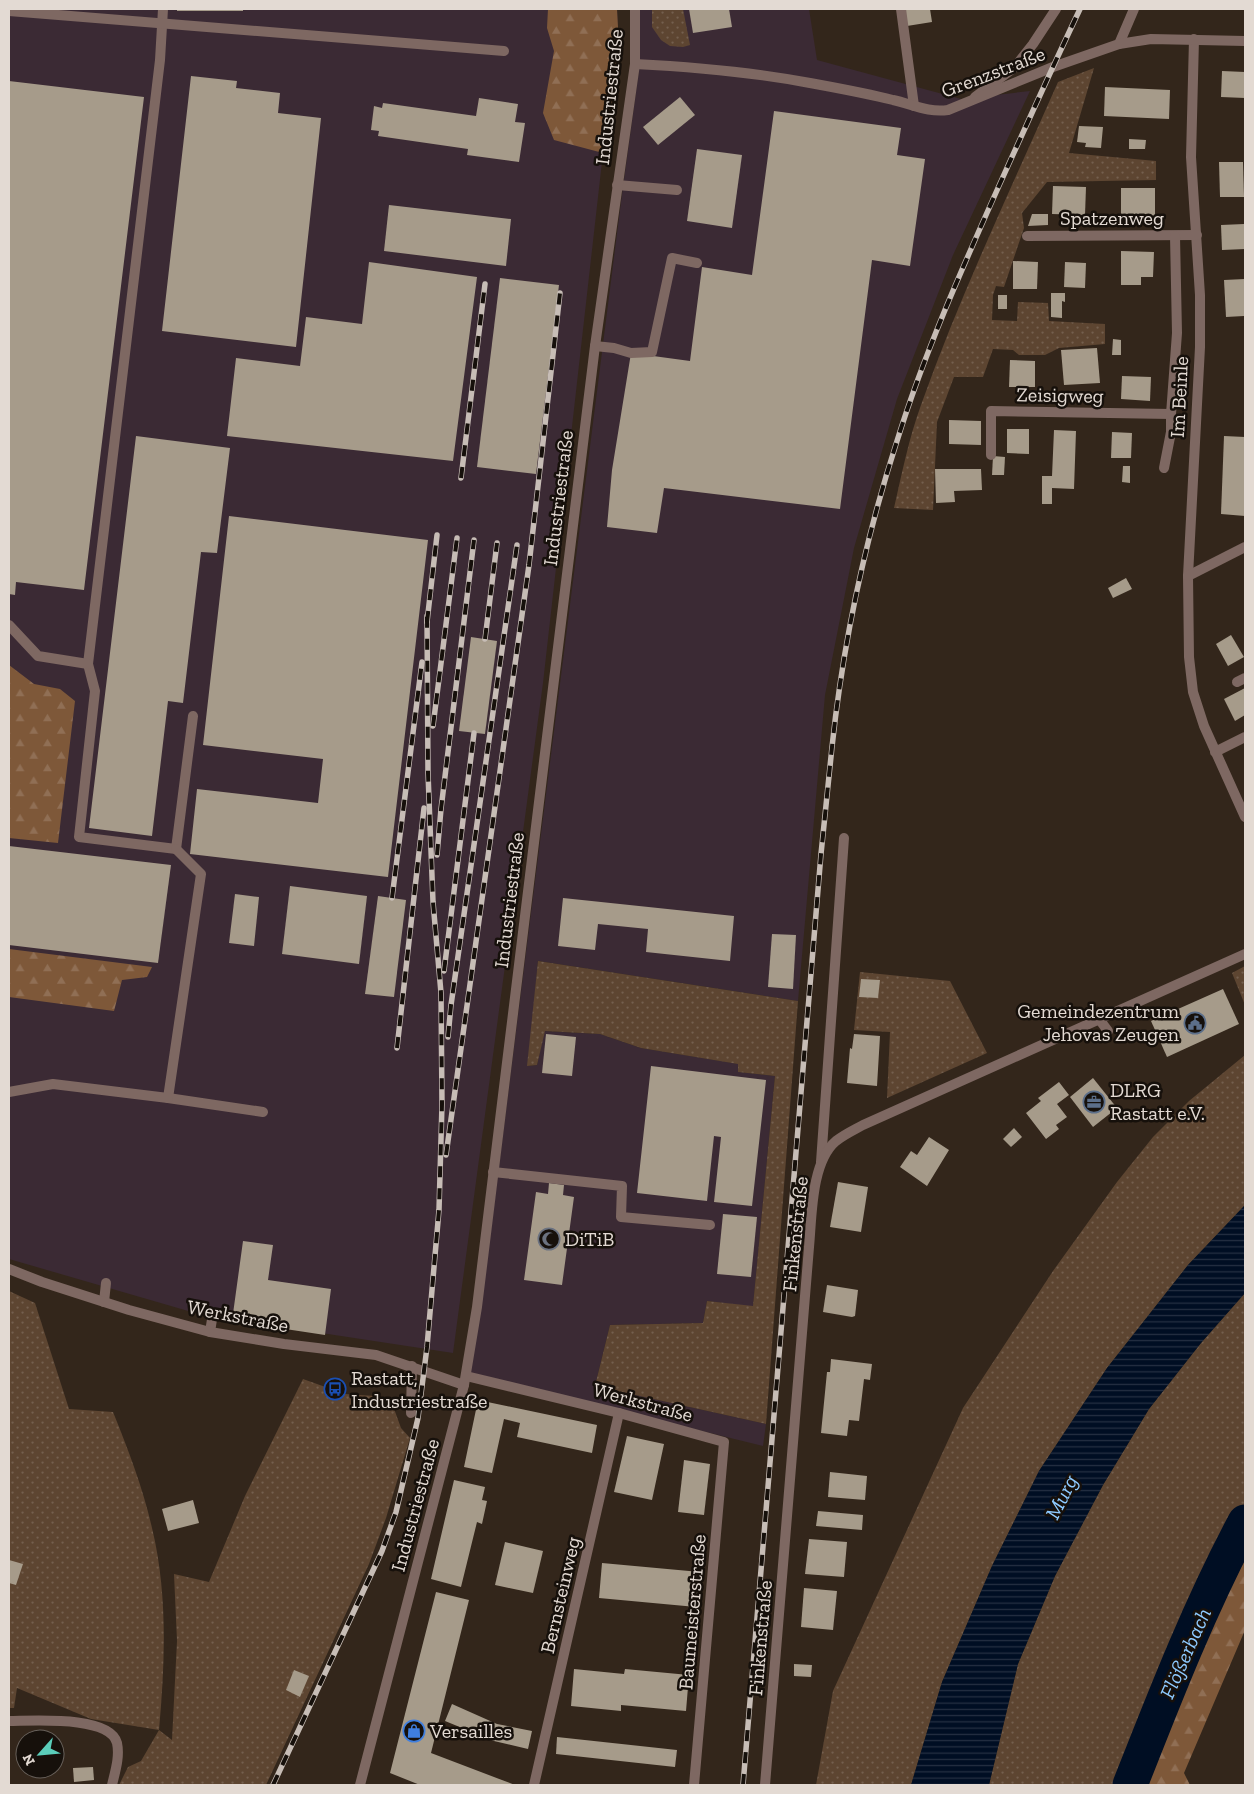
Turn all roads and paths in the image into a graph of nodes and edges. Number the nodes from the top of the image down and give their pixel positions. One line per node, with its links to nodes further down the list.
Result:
1 (163, 9): 7 (street)
2 (635, 9): 12 (street, Industriestraße)
3 (901, 9): 14 (street)
4 (1056, 9): 13 (street)
5 (1134, 9): 10 (street)
6 (9, 11): 7 (street)
7 (163, 23): 11 (street); 28 (street)
8 (1194, 39): 9 (street, Grenzstraße); 10 (street, Grenzstraße); 17 (street, Im Beinle)
9 (1245, 41)
10 (1119, 44): 13 (street, Grenzstraße)
11 (504, 51)
12 (635, 64): 14 (street, Grenzstraße); 15 (street, Industriestraße)
13 (974, 98): 14 (street, Grenzstraße)
14 (914, 106)
15 (617, 185): 16 (street); 21 (street, Industriestraße)
16 (677, 190)
17 (1196, 235): 19 (street, Spatzenweg); 26 (street, Im Beinle)
18 (1027, 236): 19 (street, Spatzenweg)
19 (1175, 236): 22 (street, Im Beinle)
20 (697, 262): 21 (street)
21 (594, 346): 42 (street, Industriestraße)
22 (1171, 414): 23 (street, Zeisigweg); 24 (street, Im Beinle)
23 (991, 454)
24 (1164, 468)
25 (1245, 547): 26 (street)
26 (1188, 576): 31 (street, Im Beinle)
27 (9, 625): 28 (street)
28 (88, 664): 34 (street)
29 (193, 716): 34 (street)
30 (1245, 737): 31 (street)
31 (1215, 752): 32 (street, Im Beinle)
32 (1245, 817)
33 (844, 838): 41 (street)
34 (176, 849): 39 (street)
35 (1245, 954): 36 (street, Finkenstraße)
36 (1099, 1019): 37 (street); 41 (street, Finkenstraße)
37 (1108, 1031)
38 (9, 1092): 39 (street)
39 (168, 1098): 40 (street)
40 (263, 1112)
41 (821, 1163): 59 (street, Finkenstraße)
42 (493, 1172): 43 (street); 50 (street, Industriestraße)
43 (710, 1225)
44 (9, 1269): 46 (street, Werkstraße)
45 (106, 1282): 46 (street)
46 (104, 1302): 48 (street, Werkstraße)
47 (213, 1313): 48 (street)
48 (210, 1332): 49 (street, Werkstraße)
49 (412, 1366): 50 (street, Werkstraße); 51 (street)
50 (465, 1380): 52 (street, Werkstraße); 56 (street, Industriestraße)
51 (411, 1413)
52 (619, 1413): 53 (street, Werkstraße); 57 (street, Bernsteinweg)
53 (724, 1442): 58 (street, Baumeisterstraße)
54 (9, 1721): 55 (street)
55 (112, 1785)
56 (360, 1785)
57 (534, 1785)
58 (694, 1785)
59 (765, 1785)

